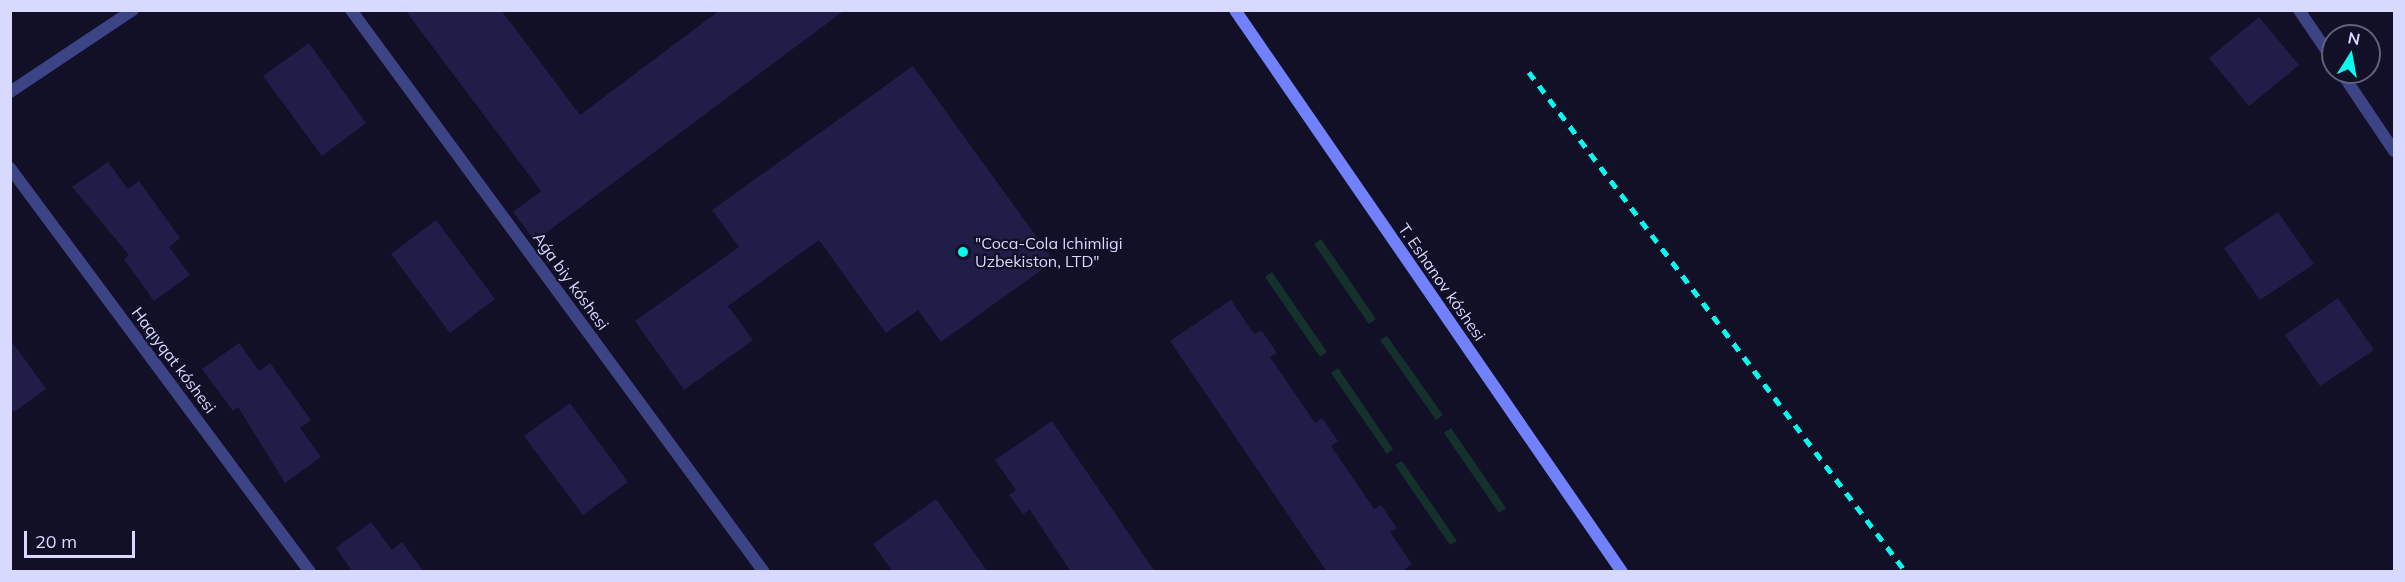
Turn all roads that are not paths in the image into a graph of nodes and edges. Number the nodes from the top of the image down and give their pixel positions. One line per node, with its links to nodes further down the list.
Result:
1 (133, 10): 7 (street)
2 (351, 10): 11 (street, Aǵa biy kóshesi)
3 (1235, 10): 12 (main road, T. Eshanov kóshesi)
4 (2299, 10): 5 (street)
5 (2321, 42)
6 (2349, 84): 8 (street)
7 (10, 92)
8 (2394, 151)
9 (10, 168): 10 (street, Haqıyqat kóshesi)
10 (310, 572)
11 (764, 572)
12 (1622, 572)

